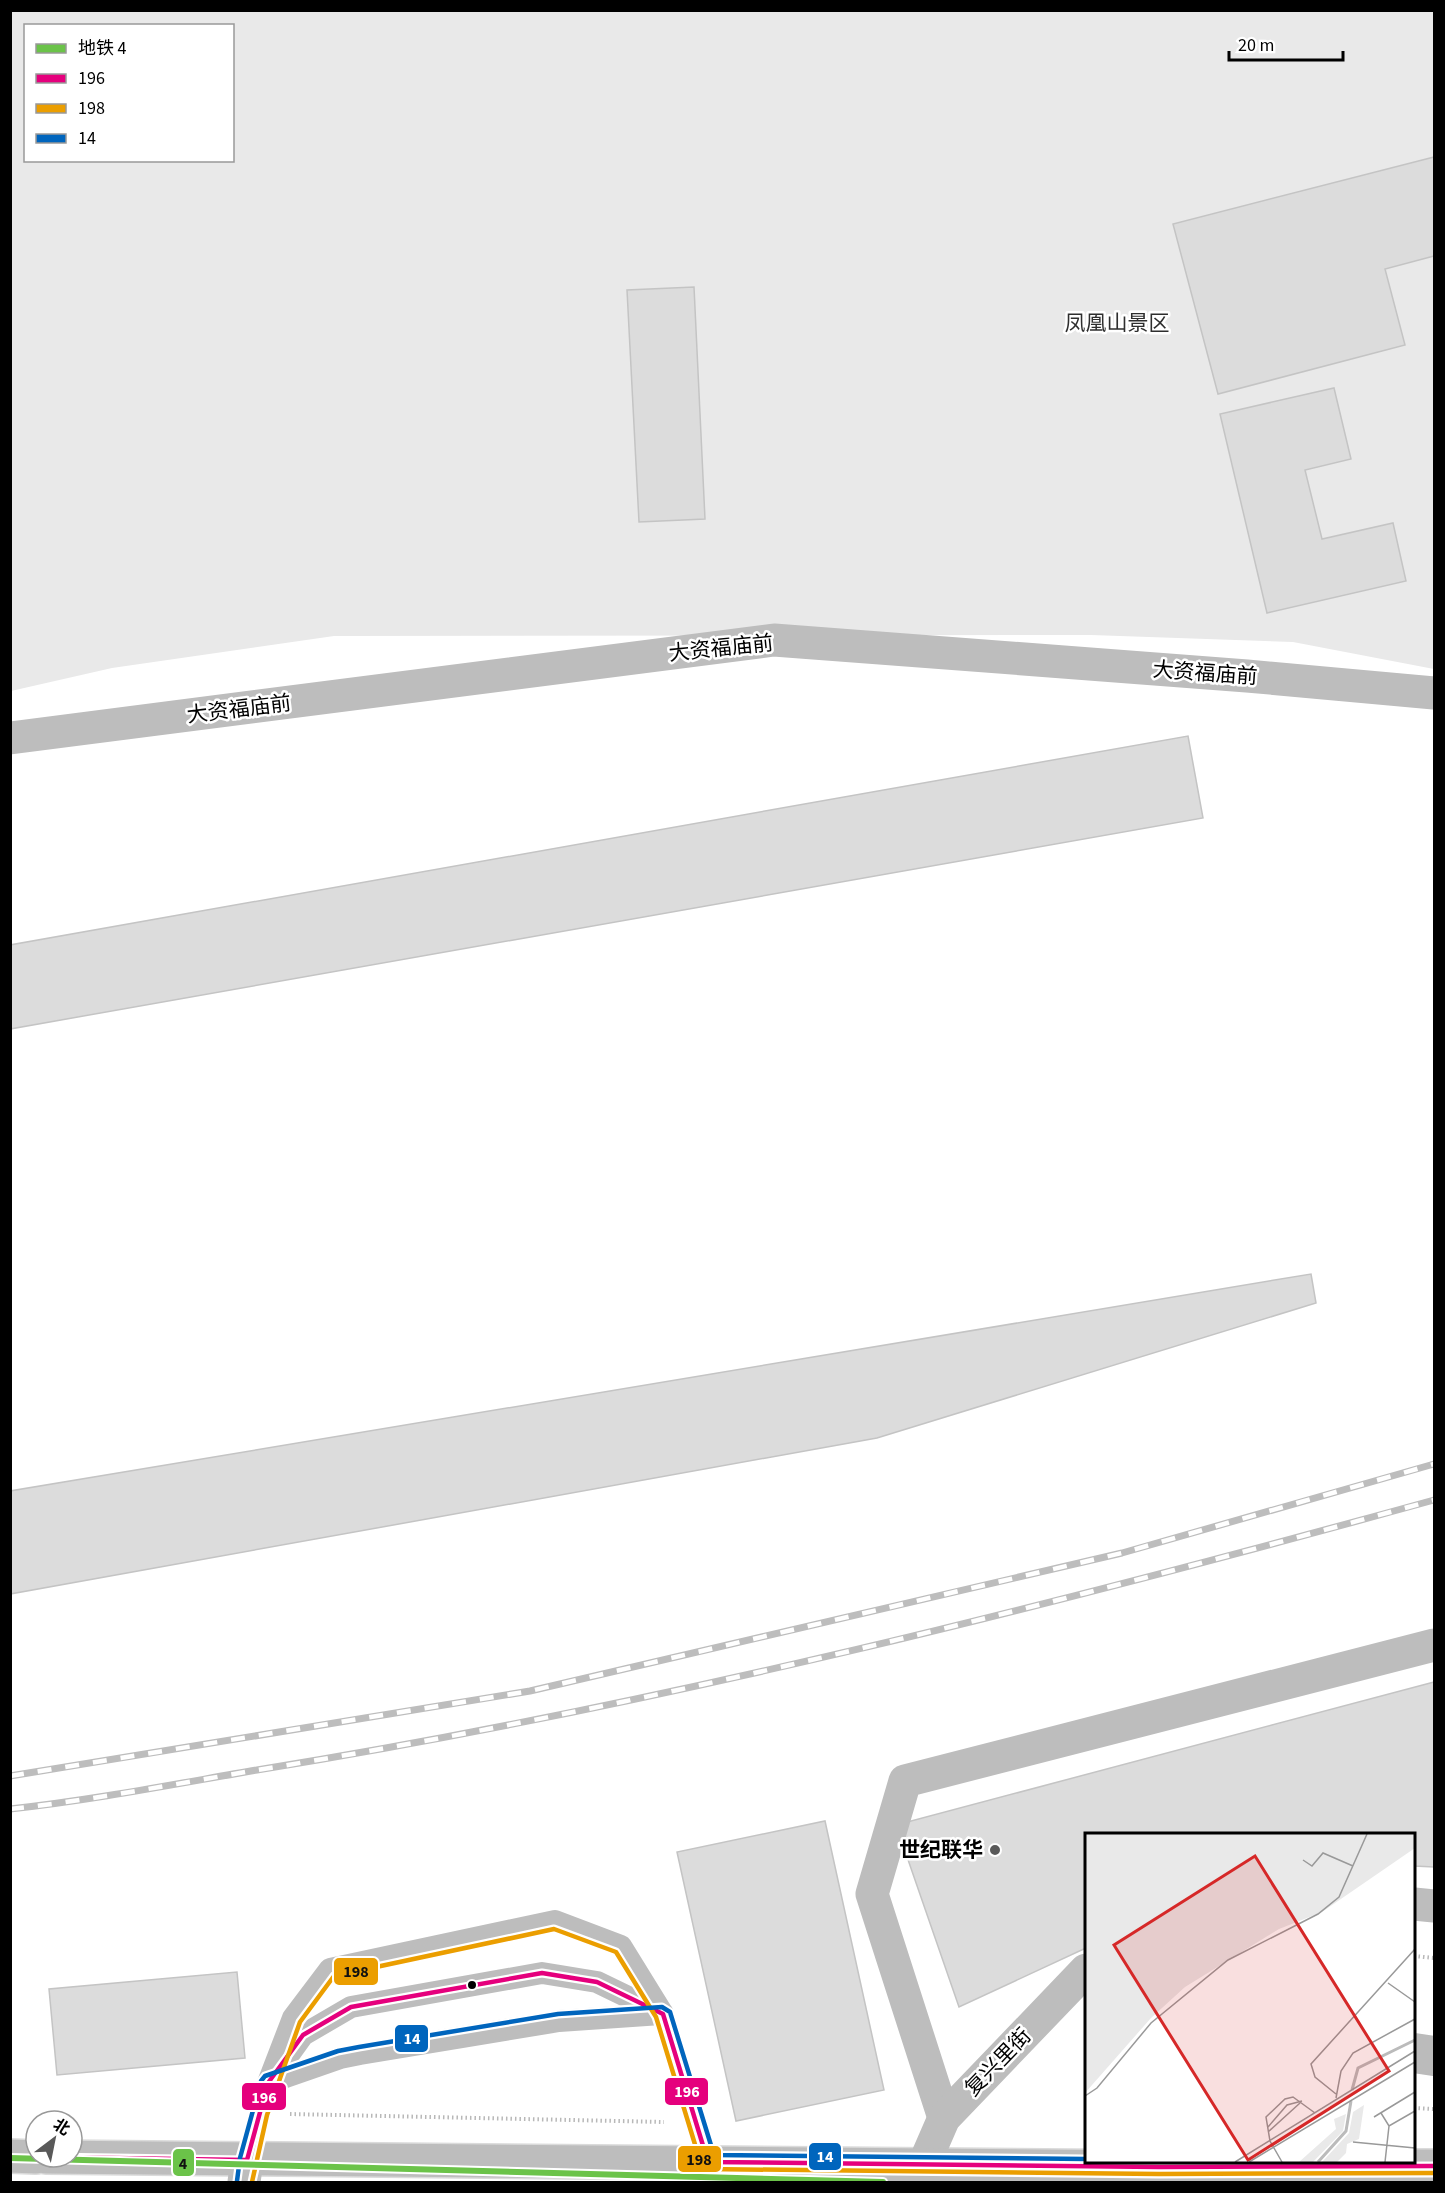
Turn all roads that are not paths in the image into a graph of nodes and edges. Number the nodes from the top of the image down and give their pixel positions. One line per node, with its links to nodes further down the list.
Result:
1 (1434, 693): 2 (street, 大资福庙前)
2 (10, 738)
3 (1434, 1645): 9 (street)
4 (1415, 1904): 5 (street)
5 (1434, 1906)
6 (1085, 1971): 9 (street, 复兴里街)
7 (663, 2014): 8 (lane); 8 (lane); 8 (lane); 11 (lane)
8 (268, 2083): 14 (lane)
9 (944, 2118): 12 (street, 复兴里街)
10 (84, 2160): 14 (street)
11 (708, 2162): 12 (street); 14 (street)
12 (924, 2164): 13 (street)
13 (1434, 2166)
14 (245, 2171)

